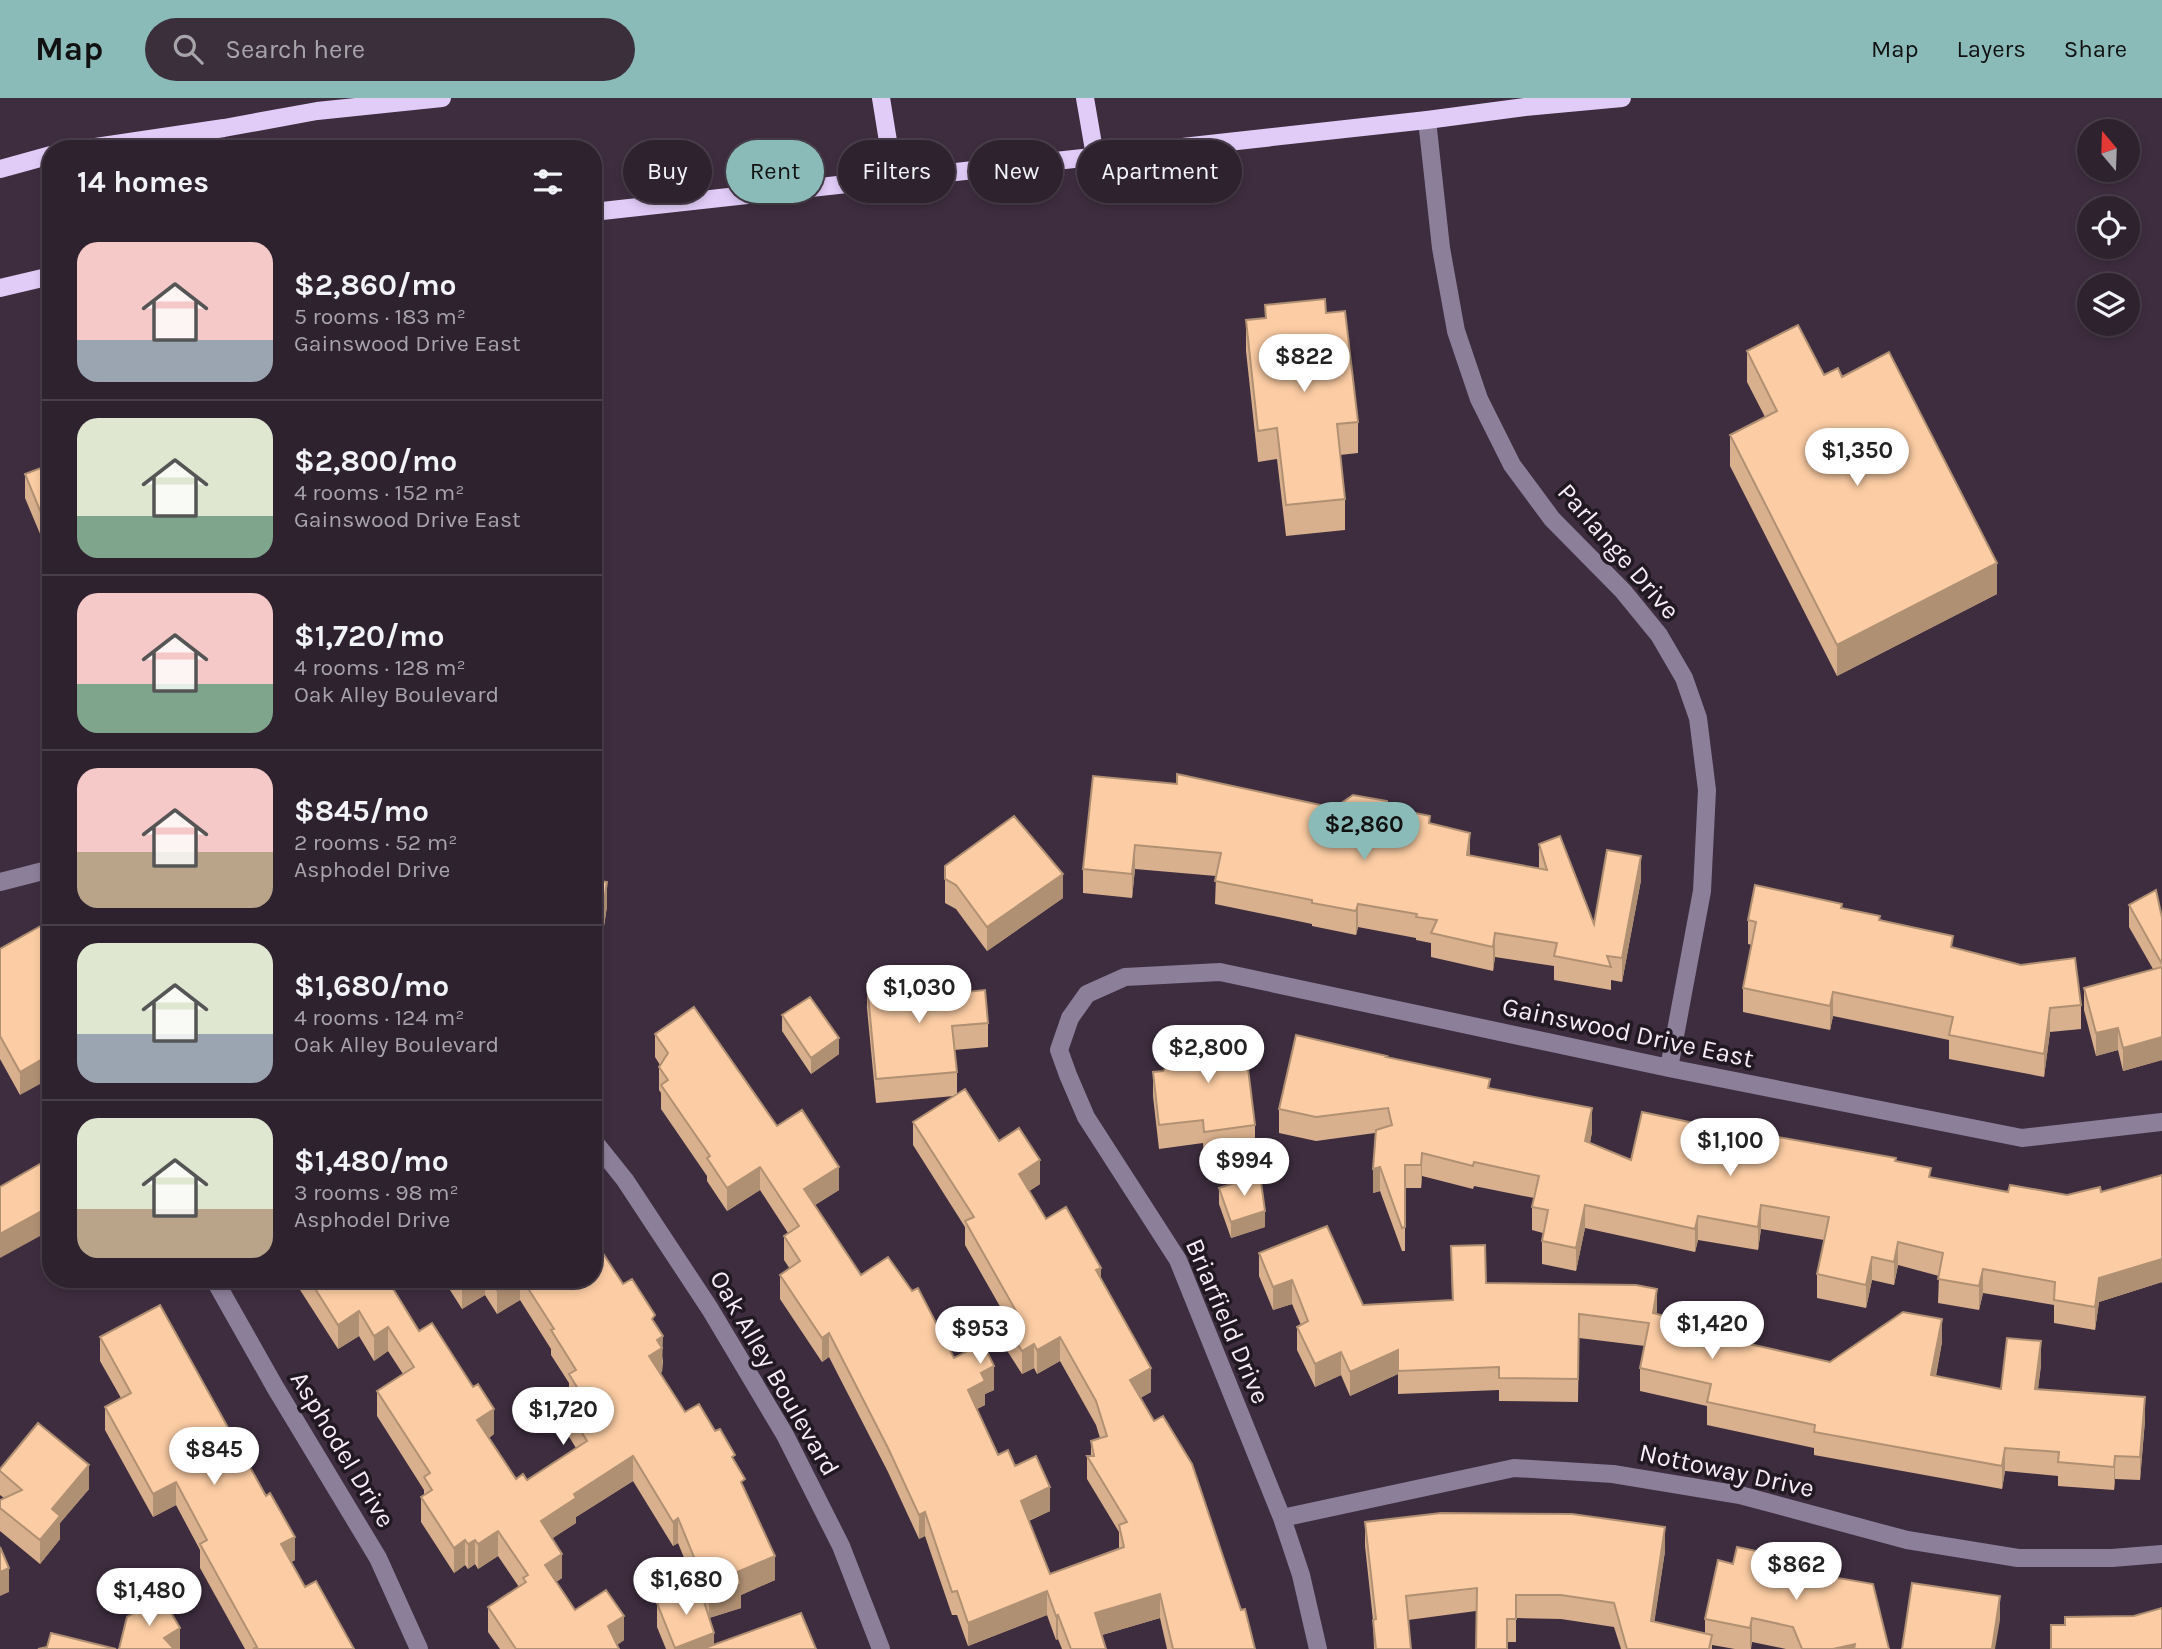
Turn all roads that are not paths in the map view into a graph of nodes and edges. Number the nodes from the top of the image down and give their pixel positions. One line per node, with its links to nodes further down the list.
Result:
1 (442, 98): 7 (main road)
2 (881, 98): 8 (main road)
3 (1085, 98): 9 (main road)
4 (1622, 98): 5 (main road)
5 (1521, 103): 6 (main road)
6 (1427, 120): 10 (main road); 22 (street, Parlange Drive)
7 (158, 140)
8 (888, 140)
9 (1092, 140)
10 (1242, 140)
11 (42, 157): 13 (main road)
12 (1077, 158): 14 (main road)
13 (0, 169)
14 (955, 171)
15 (838, 184): 16 (main road)
16 (602, 211)
17 (42, 278): 18 (main road)
18 (0, 288)
19 (42, 871): 20 (street)
20 (0, 882)
21 (1087, 995): 22 (street, Gainswood Drive East); 26 (street, Briarfield Drive)
22 (1669, 1068): 23 (street, Gainswood Drive East)
23 (2162, 1122)
24 (602, 1151): 29 (street, Oak Alley Boulevard)
25 (219, 1288): 28 (street, Asphodel Drive)
26 (1282, 1518): 27 (street, Nottoway Drive); 30 (street, Briarfield Drive)
27 (2162, 1554)
28 (419, 1649)
29 (881, 1649)
30 (1318, 1649)

